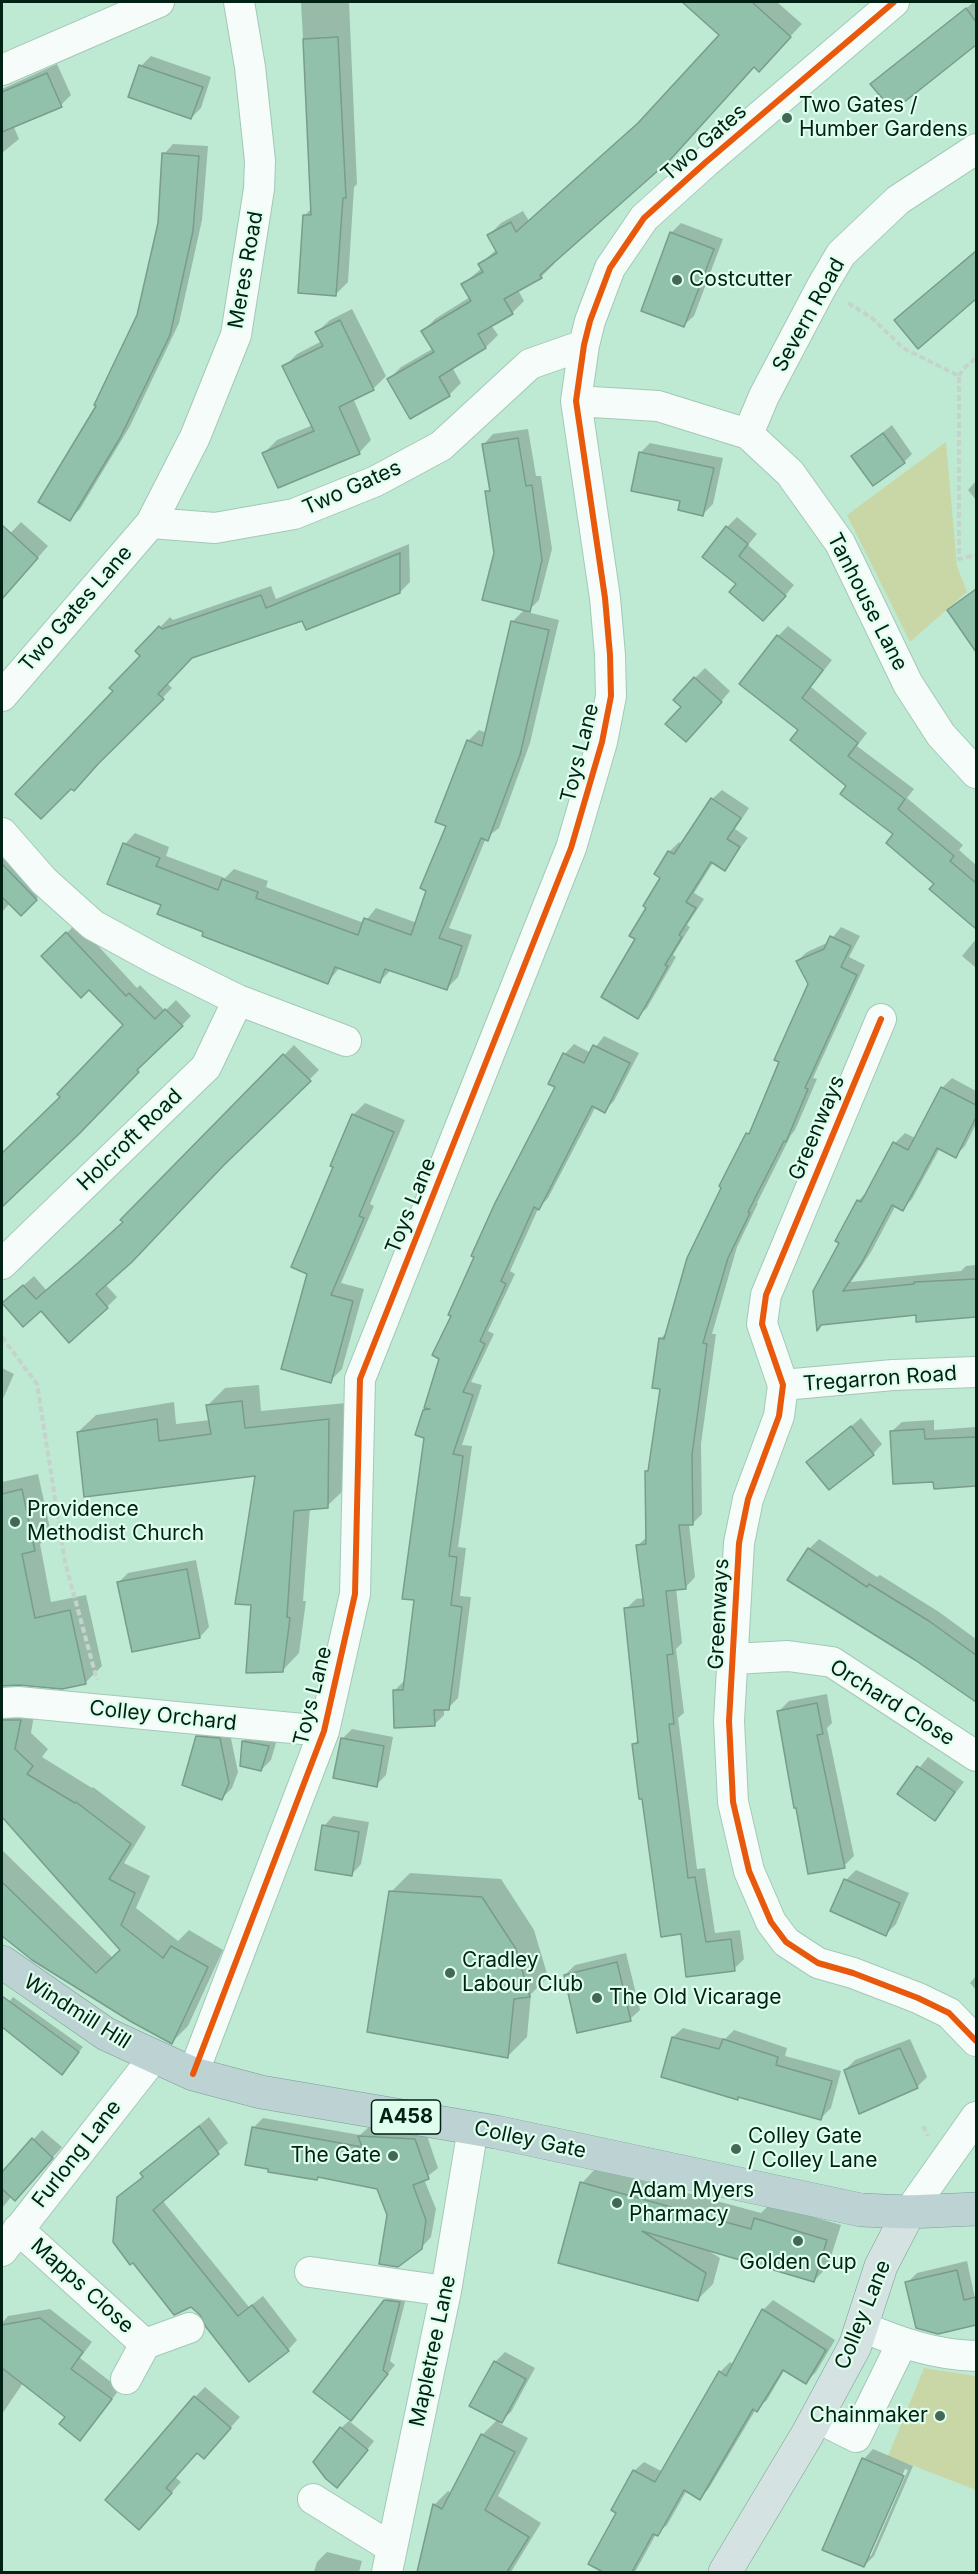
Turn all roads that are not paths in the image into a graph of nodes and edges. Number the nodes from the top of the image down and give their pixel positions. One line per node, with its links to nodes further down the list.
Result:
1 (159, 2): 4 (street)
2 (238, 2): 9 (street, Meres Road)
3 (894, 2): 6 (street, Two Gates)
4 (2, 69)
5 (976, 149): 8 (street, Severn Road)
6 (584, 345): 7 (street, Toys Lane); 9 (street, Two Gates)
7 (576, 401): 8 (street, Tanhouse Lane); 21 (street, Toys Lane)
8 (748, 434): 11 (street, Tanhouse Lane)
9 (151, 523): 10 (street, Two Gates Lane)
10 (2, 696)
11 (976, 773)
12 (2, 833): 13 (street)
13 (238, 1000): 15 (street); 16 (street, Holcroft Road)
14 (881, 1019): 18 (street, Greenways)
15 (346, 1041)
16 (2, 1264)
17 (976, 1372): 18 (street, Tregarron Road)
18 (783, 1385): 19 (street, Greenways)
19 (733, 1659): 22 (street, Orchard Close); 24 (street, Greenways)
20 (2, 1703): 21 (street, Colley Orchard)
21 (324, 1731): 26 (street, Toys Lane)
22 (976, 1756)
23 (2, 1962): 25 (highway, Windmill Hill / A458)
24 (976, 2041)
25 (154, 2057): 26 (highway, Colley Gate / A458); 31 (street, Furlong Lane)
26 (193, 2074): 28 (highway, Colley Gate / A458)
27 (976, 2117): 29 (street)
28 (473, 2128): 29 (highway, Colley Gate / A458); 33 (street, Mapletree Lane)
29 (909, 2212): 30 (highway, A458); 34 (main road, Colley Lane)
30 (974, 2216)
31 (10, 2240): 37 (street, Mapps Close)
32 (310, 2272): 33 (street)
33 (446, 2291): 42 (street, Mapletree Lane)
34 (863, 2326): 36 (street); 40 (main road, Colley Lane)
35 (189, 2328): 37 (street, Mapps Close)
36 (903, 2343): 38 (street); 40 (street)
37 (145, 2344): 39 (street, Mapps Close)
38 (976, 2356)
39 (126, 2379)
40 (816, 2417): 43 (main road, Colley Lane)
41 (313, 2499): 42 (street)
42 (389, 2560)
43 (731, 2570)

